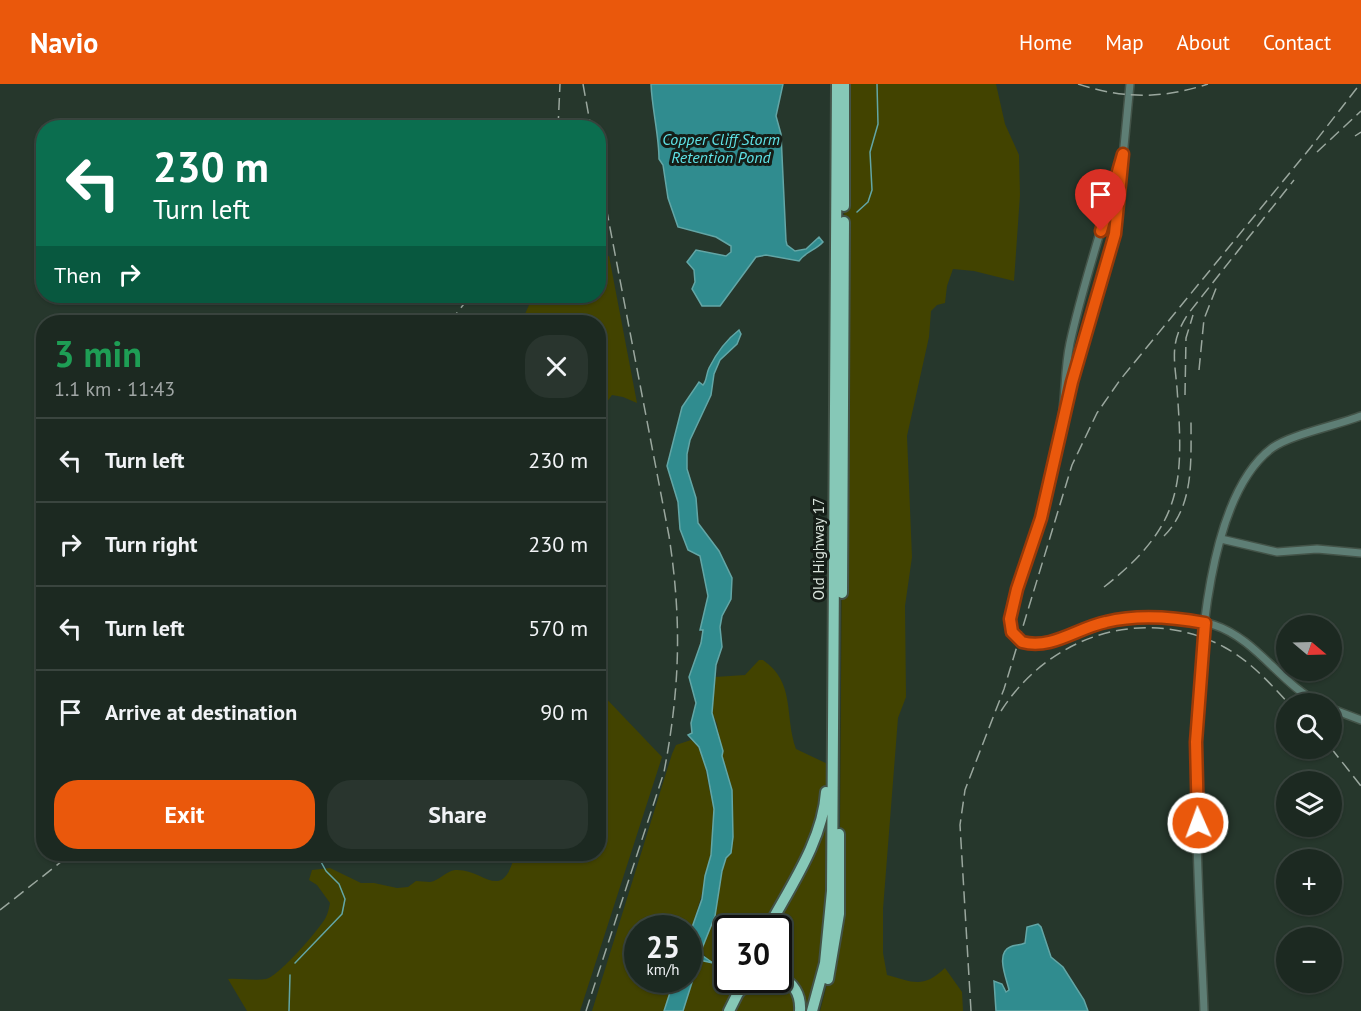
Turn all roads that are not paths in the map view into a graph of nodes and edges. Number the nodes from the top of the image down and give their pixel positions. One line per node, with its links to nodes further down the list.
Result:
1 (837, 84): 13 (main road, Old Highway 17)
2 (844, 84): 22 (main road, Old Highway 17)
3 (1130, 84): 4 (street)
4 (1123, 154): 6 (street); 6 (street)
5 (1361, 416): 7 (street)
6 (1062, 424): 9 (street)
7 (1221, 539): 8 (street); 9 (street)
8 (1361, 553)
9 (1205, 623): 10 (street); 23 (street)
10 (1303, 693)
11 (1342, 713): 12 (street)
12 (1361, 720)
13 (832, 769): 14 (main road); 21 (main road, Old Highway 17)
14 (775, 915)
15 (792, 986): 20 (main road)
16 (731, 993): 18 (main road)
17 (738, 993): 19 (main road)
18 (721, 1011)
19 (729, 1011)
20 (800, 1011)
21 (812, 1011)
22 (819, 1011)
23 (1204, 1011)

